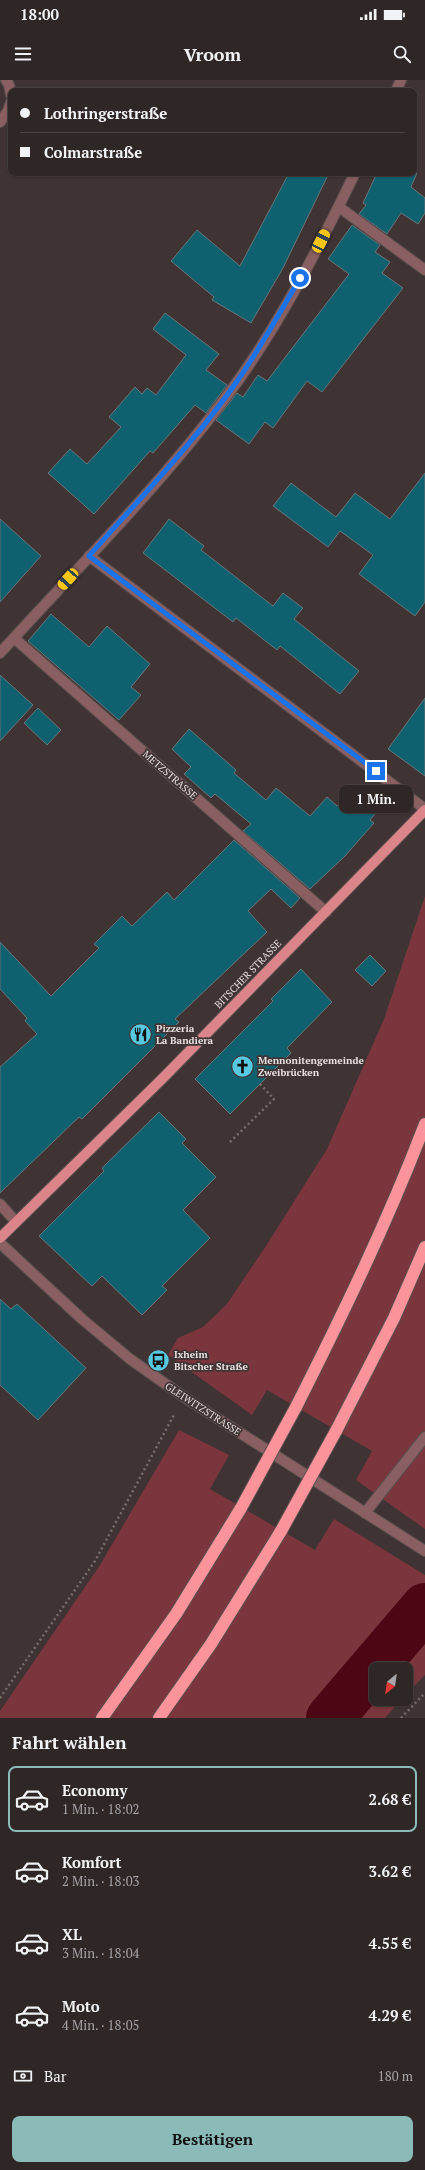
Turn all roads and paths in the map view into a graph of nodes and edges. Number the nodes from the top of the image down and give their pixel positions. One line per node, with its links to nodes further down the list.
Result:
1 (8, 112): 2 (street)
2 (0, 122)
3 (354, 176): 4 (street)
4 (339, 207): 5 (street); 6 (street)
5 (425, 270)
6 (89, 556): 7 (street); 9 (street)
7 (14, 638): 8 (street); 10 (street, METZSTRASSE)
8 (0, 653)
9 (425, 809): 10 (main road, BITSCHER STRASSE)
10 (326, 912): 15 (main road, BITSCHER STRASSE)
11 (260, 1084): 13 (path)
12 (425, 1124): 25 (highway, bridge)
13 (230, 1142)
14 (0, 1204): 15 (street)
15 (16, 1222): 16 (main road, BITSCHER STRASSE)
16 (0, 1238)
17 (0, 1243): 19 (street, GLEIWITZSTRASSE)
18 (425, 1248): 26 (highway, bridge)
19 (184, 1397): 21 (street, GLEIWITZSTRASSE); 24 (path)
20 (425, 1437): 21 (street)
21 (366, 1513): 22 (street, GLEIWITZSTRASSE)
22 (425, 1551)
23 (425, 1693): 27 (path)
24 (0, 1698)
25 (102, 1718)
26 (159, 1718)
27 (401, 1718)

